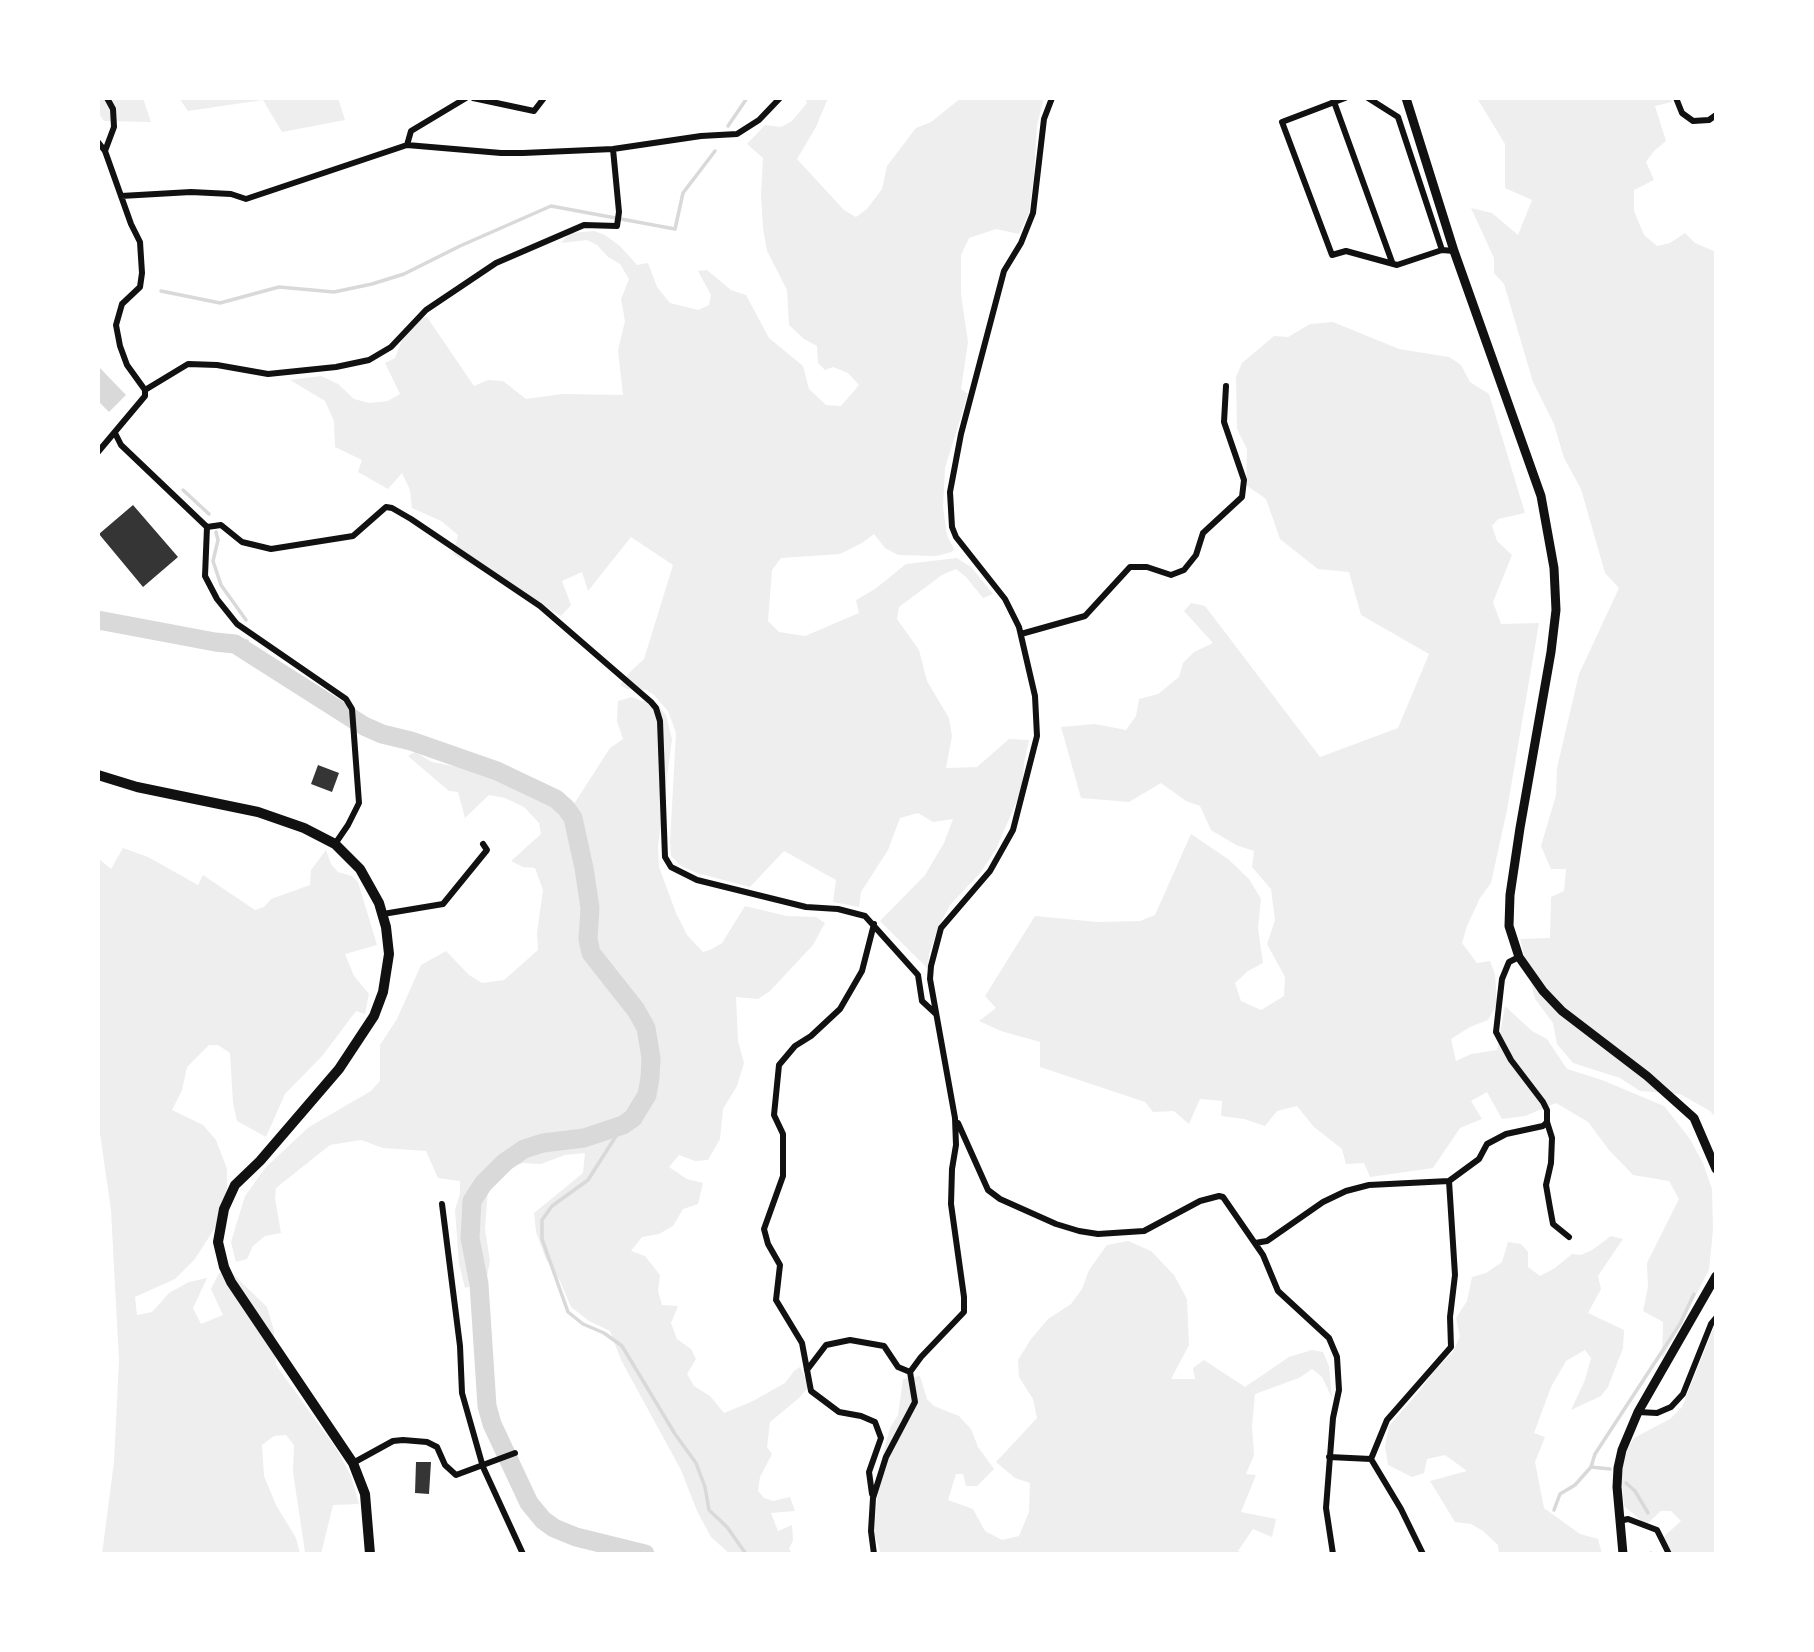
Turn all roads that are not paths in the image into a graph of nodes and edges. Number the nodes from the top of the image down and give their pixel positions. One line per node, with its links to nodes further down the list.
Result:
1 (107, 98): 16 (street)
2 (466, 98): 14 (street)
3 (473, 98): 4 (street)
4 (544, 98)
5 (780, 98): 15 (street)
6 (1052, 98): 26 (street)
7 (1345, 98): 11 (street)
8 (1368, 98): 18 (street)
9 (1406, 98): 19 (main road)
10 (1676, 98): 12 (street)
11 (1333, 100): 20 (street); 20 (street)
12 (1716, 115)
13 (98, 142): 16 (street)
14 (407, 145): 15 (street); 17 (street)
15 (613, 149): 22 (street)
16 (105, 151): 17 (street)
17 (121, 196): 22 (street)
18 (1442, 250): 19 (street); 20 (street)
19 (1454, 251): 32 (main road)
20 (1392, 262)
21 (1226, 386): 26 (street)
22 (145, 390): 23 (street)
23 (115, 433): 24 (street); 25 (street)
24 (98, 452)
25 (206, 527): 28 (street); 31 (street)
26 (1021, 634): 33 (street)
27 (98, 775): 28 (main road)
28 (335, 844): 30 (main road)
29 (483, 844): 30 (street)
30 (383, 914): 49 (main road)
31 (874, 924): 33 (street); 43 (street)
32 (1519, 957): 35 (street); 36 (main road)
33 (936, 1014): 34 (street)
34 (955, 1118): 40 (street); 44 (street)
35 (1547, 1122): 37 (street); 39 (street)
36 (1716, 1169)
37 (1449, 1181): 40 (street); 48 (street)
38 (442, 1203): 50 (street)
39 (1569, 1237)
40 (1255, 1243): 47 (street)
41 (1716, 1276): 45 (main road)
42 (1716, 1318): 45 (street)
43 (807, 1370): 44 (street); 51 (street)
44 (910, 1373): 51 (street)
45 (1638, 1412): 52 (main road)
46 (515, 1453): 50 (street)
47 (1329, 1457): 48 (street); 56 (street)
48 (1371, 1459): 57 (street)
49 (353, 1463): 50 (street); 53 (main road)
50 (483, 1467): 54 (street)
51 (873, 1500): 55 (street)
52 (1619, 1521): 58 (main road); 59 (street)
53 (370, 1554)
54 (523, 1554)
55 (874, 1554)
56 (1332, 1554)
57 (1423, 1554)
58 (1623, 1554)
59 (1669, 1554)

